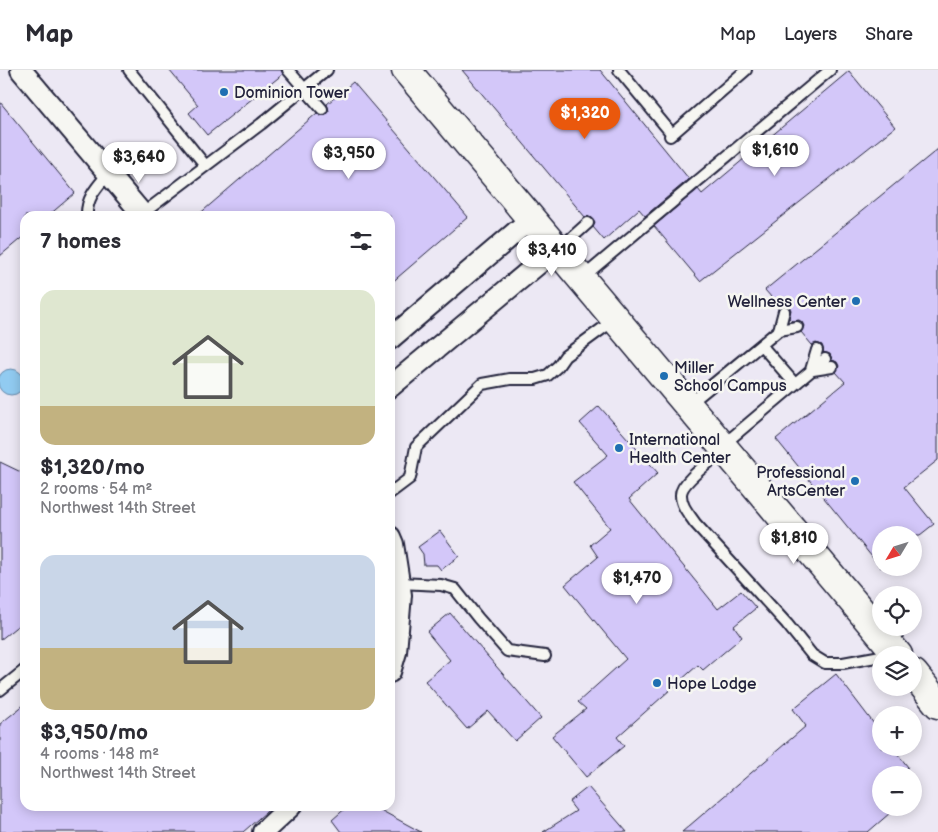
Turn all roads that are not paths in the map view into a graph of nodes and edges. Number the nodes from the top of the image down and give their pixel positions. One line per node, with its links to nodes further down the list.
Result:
1 (21, 70): 12 (street)
2 (129, 70): 11 (lane)
3 (288, 70): 9 (lane)
4 (327, 70): 9 (lane)
5 (406, 70): 16 (main road)
6 (619, 70): 7 (lane)
7 (746, 70)
8 (830, 70): 19 (lane)
9 (303, 89): 10 (lane); 11 (lane)
10 (322, 108)
11 (205, 164): 15 (lane)
12 (108, 174): 13 (lane); 14 (street)
13 (87, 211)
14 (140, 211)
15 (148, 211)
16 (531, 219): 18 (main road); 24 (street)
17 (588, 223): 18 (lane)
18 (556, 250): 19 (main road); 29 (street)
19 (581, 279): 21 (main road)
20 (784, 311): 23 (lane)
21 (615, 319): 31 (main road); 33 (lane)
22 (798, 328): 23 (lane)
23 (778, 330): 25 (lane)
24 (395, 335)
25 (761, 345): 30 (lane); 31 (lane)
26 (817, 350): 28 (lane)
27 (828, 363): 28 (lane)
28 (811, 371): 30 (lane)
29 (395, 383)
30 (795, 384): 32 (lane)
31 (688, 405): 32 (main road)
32 (723, 447): 36 (main road); 39 (lane)
33 (395, 489)
34 (395, 557): 35 (street)
35 (399, 583): 37 (street); 38 (lane)
36 (883, 646)
37 (395, 655)
38 (545, 656)
39 (872, 658)
40 (20, 674): 42 (lane)
41 (922, 684): 43 (main road)
42 (0, 690)
43 (938, 704)
44 (286, 811): 45 (street)
45 (263, 832)

